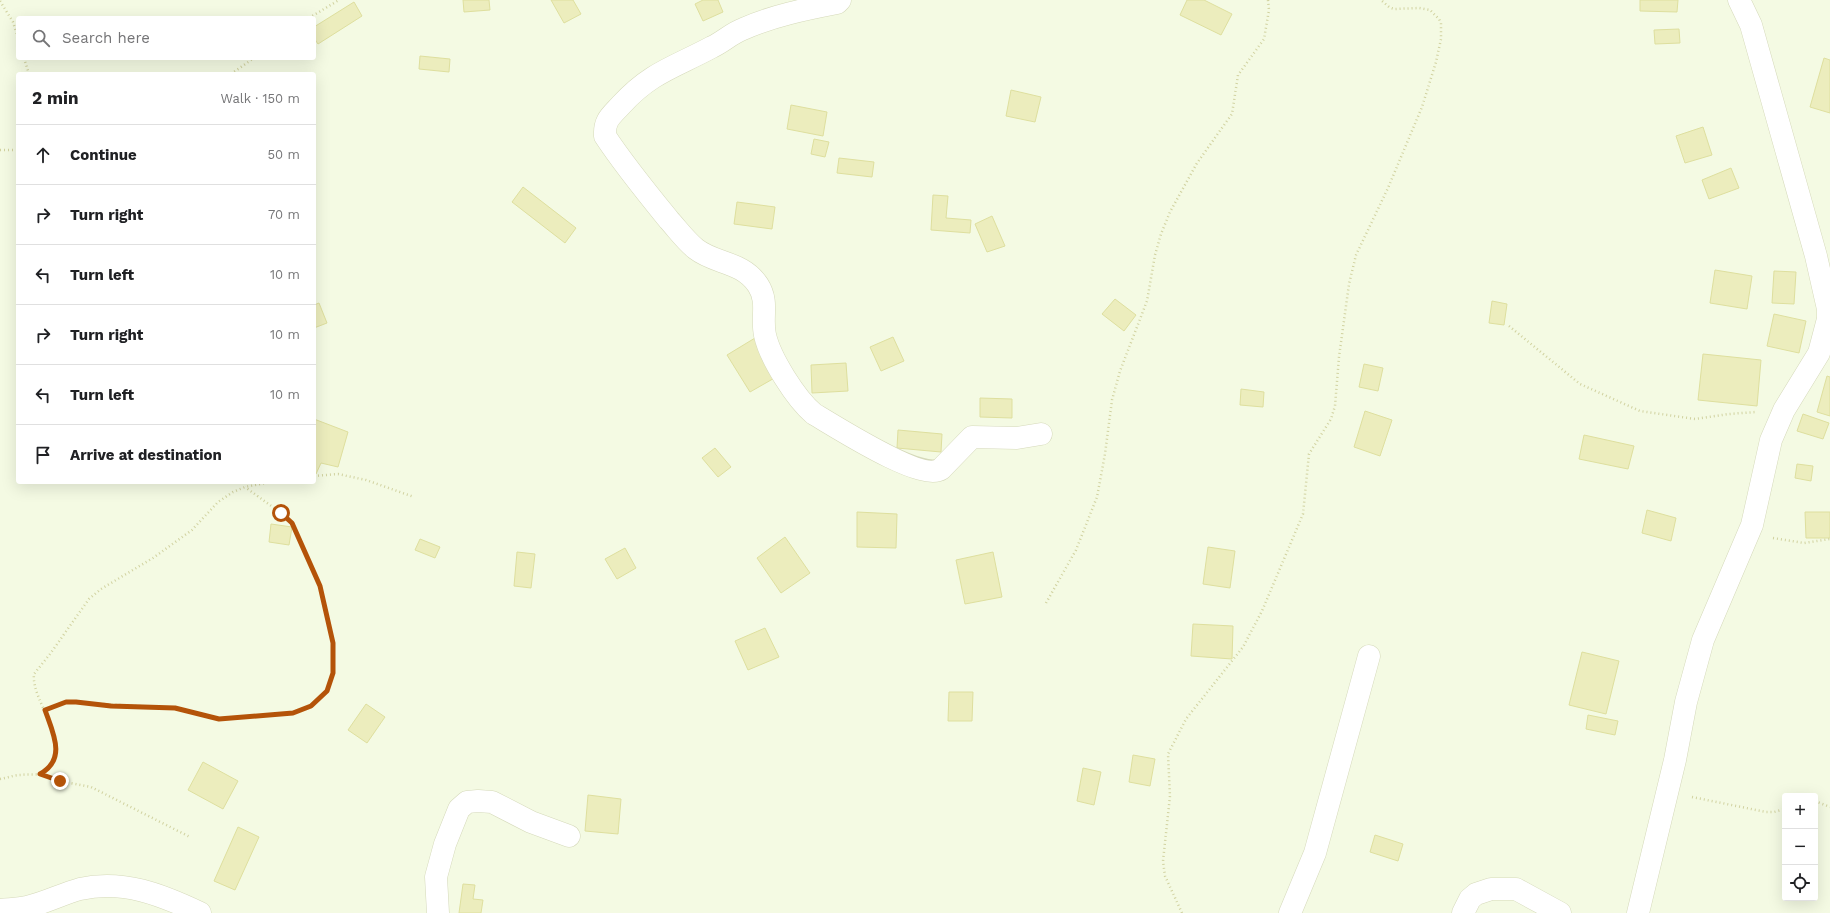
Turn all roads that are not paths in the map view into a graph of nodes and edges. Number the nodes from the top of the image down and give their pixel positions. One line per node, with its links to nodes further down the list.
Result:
1 (840, 0): 4 (street)
2 (1739, 0): 3 (street)
3 (1829, 309): 13 (street)
4 (1041, 434)
5 (1369, 656): 10 (street)
6 (569, 836): 9 (street)
7 (0, 910): 8 (street)
8 (200, 913)
9 (438, 913)
10 (1290, 913)
11 (1463, 913): 12 (street)
12 (1560, 913)
13 (1638, 913)

